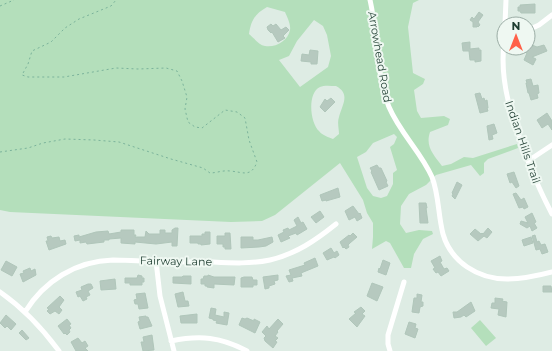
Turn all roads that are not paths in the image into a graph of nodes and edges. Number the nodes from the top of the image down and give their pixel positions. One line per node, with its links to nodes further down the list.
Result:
1 (370, 0): 12 (street, Arrowhead Road)
2 (506, 0): 4 (street)
3 (552, 15): 5 (street)
4 (505, 16)
5 (536, 26)
6 (504, 56): 8 (street, Indian Hills Trail)
7 (552, 145): 8 (street)
8 (528, 161): 9 (street, Indian Hills Trail)
9 (552, 214)
10 (336, 224): 11 (street, Fairway Lane)
11 (156, 261): 15 (street, Fairway Lane); 16 (street)
12 (552, 272)
13 (404, 282): 20 (street)
14 (0, 292): 15 (street)
15 (25, 312): 17 (street)
16 (171, 341): 18 (street); 19 (street)
17 (59, 351)
18 (174, 351)
19 (248, 351)
20 (390, 351)

